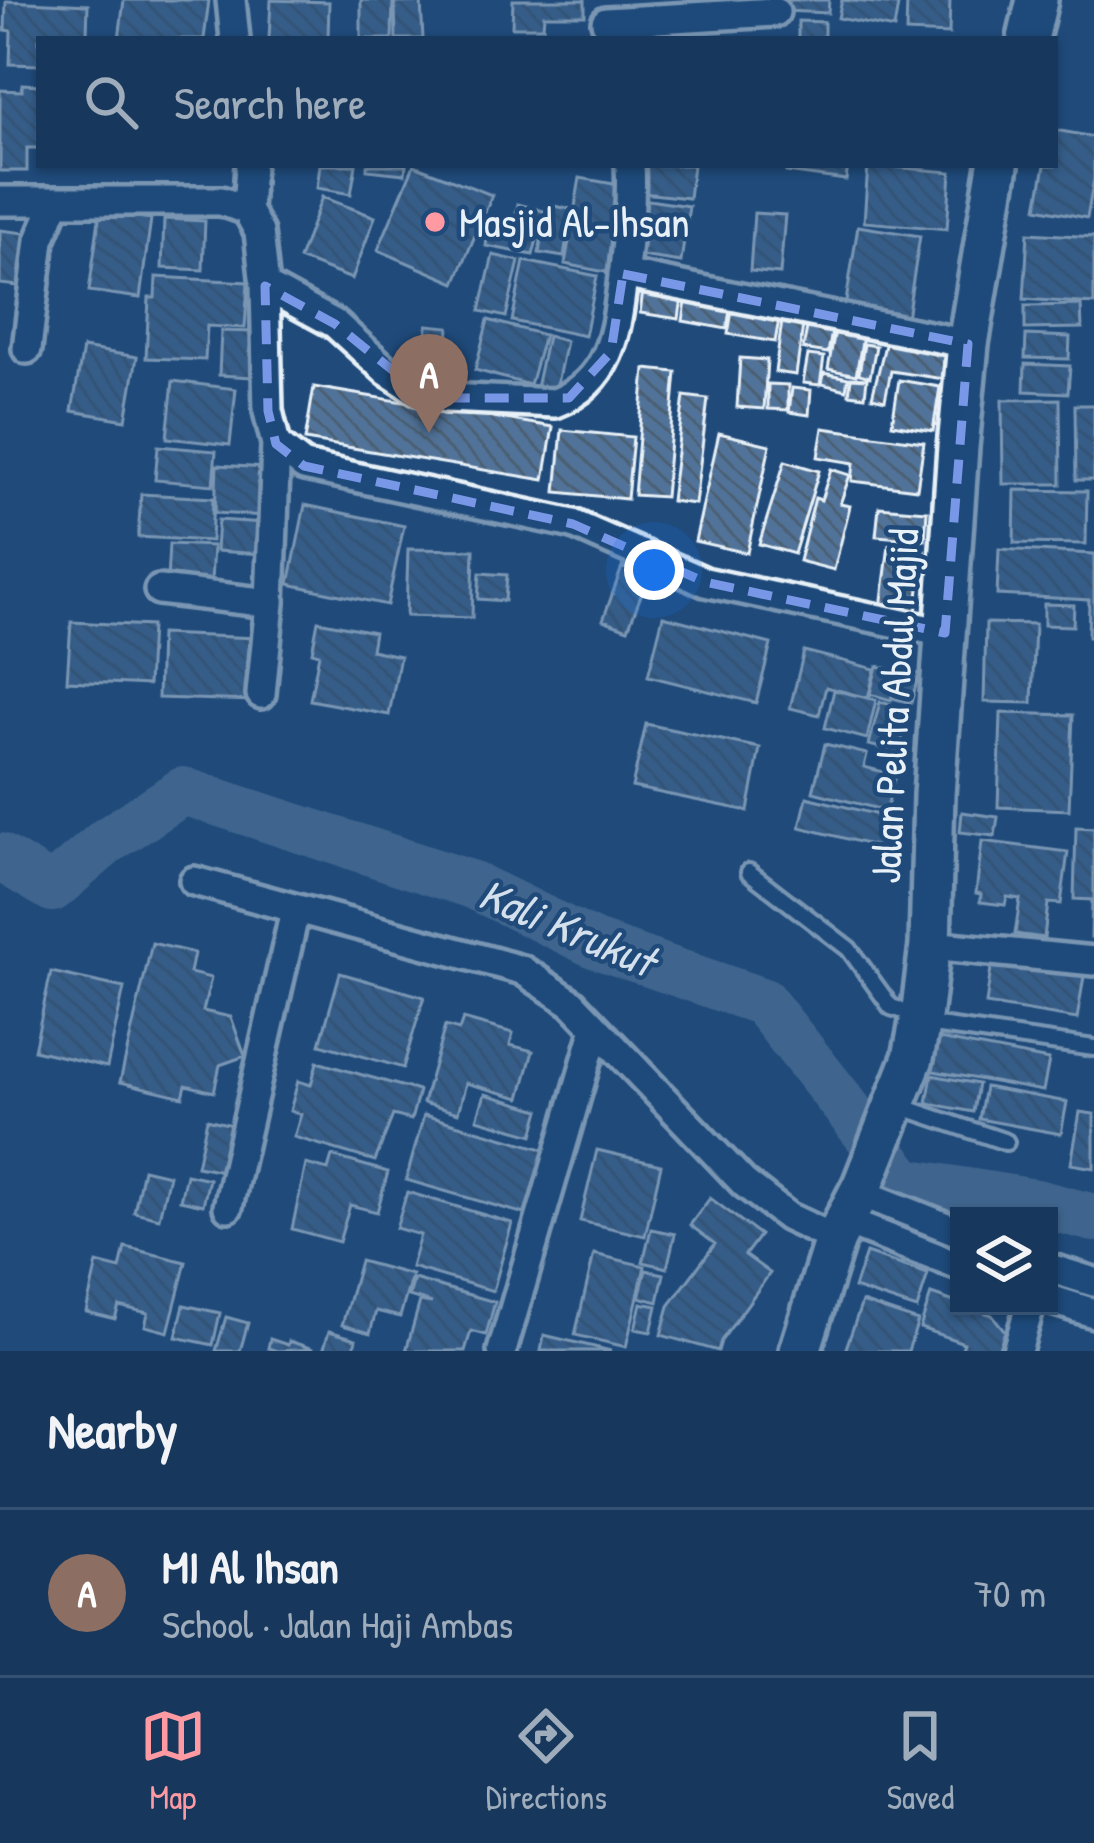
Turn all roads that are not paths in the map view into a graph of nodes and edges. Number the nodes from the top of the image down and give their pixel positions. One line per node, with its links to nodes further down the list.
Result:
1 (231, 0): 5 (street)
2 (1037, 0): 6 (street)
3 (775, 13): 4 (street)
4 (606, 20)
5 (236, 36)
6 (1029, 36)
7 (250, 168): 12 (street)
8 (630, 168): 13 (street)
9 (997, 168): 15 (street, Jalan Pelita Abdul Majid)
10 (0, 201): 11 (street)
11 (56, 202): 12 (street); 16 (street)
12 (247, 210): 14 (street)
13 (623, 274): 14 (street); 15 (street)
14 (265, 286): 17 (street)
15 (968, 344): 20 (street, Jalan Pelita Abdul Majid)
16 (27, 349)
17 (276, 444): 19 (street); 20 (street)
18 (159, 590): 19 (street)
19 (270, 603): 21 (street)
20 (945, 633): 25 (street, Jalan Pelita Abdul Majid)
21 (261, 694)
22 (749, 872): 27 (lane)
23 (194, 881): 24 (street)
24 (295, 911): 28 (street); 32 (street)
25 (930, 946): 26 (street); 27 (street, Jalan Pelita Abdul Majid)
26 (1094, 962)
27 (921, 1020): 29 (lane); 30 (street, Jalan Pelita Abdul Majid)
28 (595, 1031): 33 (street); 41 (street)
29 (1094, 1048)
30 (893, 1110): 31 (lane); 33 (street, Jalan Pelita Abdul Majid)
31 (1006, 1142)
32 (229, 1207)
33 (850, 1209): 34 (street); 35 (street); 42 (street, Jalan Pelita Abdul Majid)
34 (950, 1230)
35 (950, 1261)
36 (1058, 1271): 37 (street)
37 (1094, 1282)
38 (1058, 1302): 39 (street)
39 (1094, 1313)
40 (1027, 1315): 43 (street)
41 (502, 1351)
42 (800, 1351)
43 (1017, 1351)

